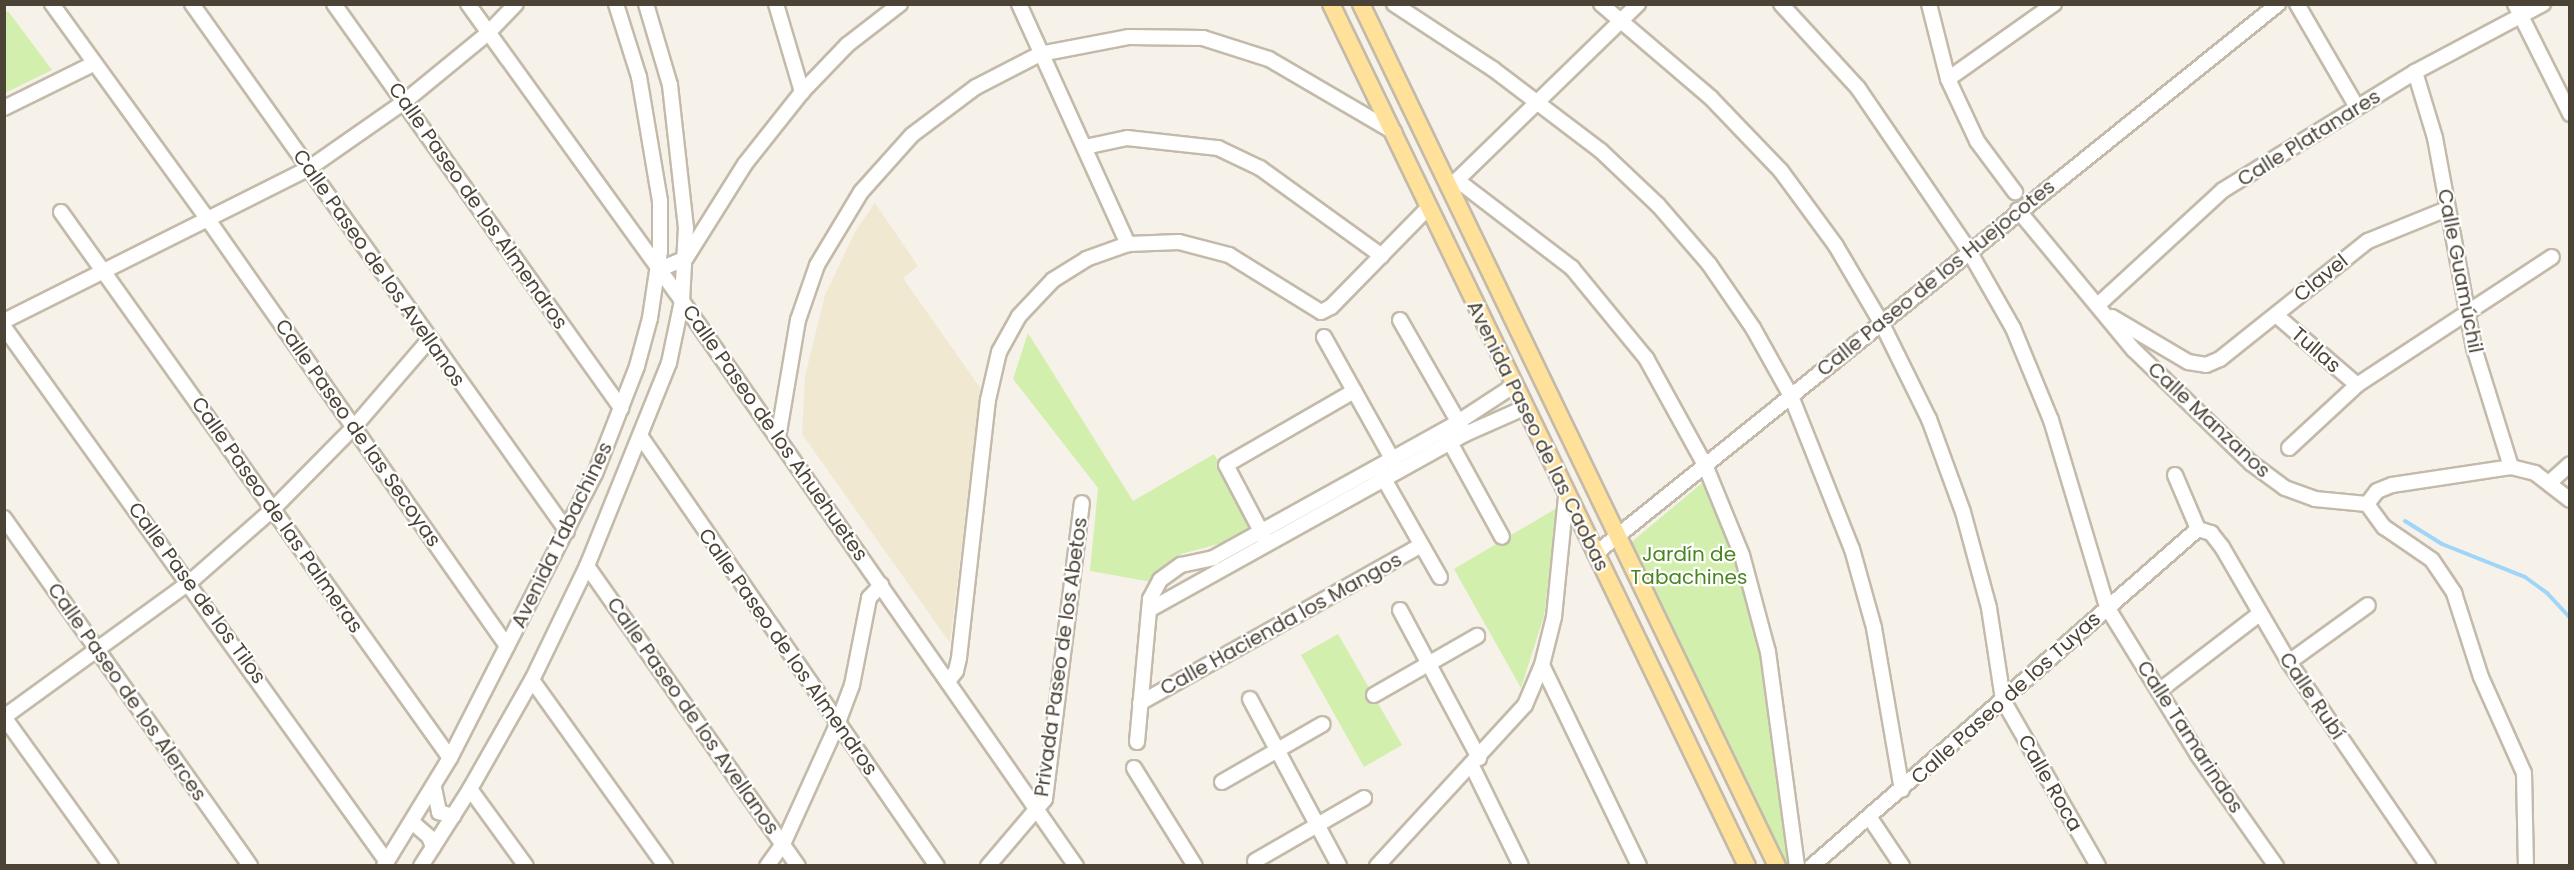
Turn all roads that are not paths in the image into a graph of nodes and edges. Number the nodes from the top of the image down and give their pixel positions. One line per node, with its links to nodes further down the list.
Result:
1 (52, 4): 26 (street, Calle Paseo de las Secoyas)
2 (192, 4): 37 (street, Calle Paseo de los Avellanos)
3 (334, 4): 30 (street, Calle Paseo de los Almendros)
4 (468, 4): 24 (street, Calle Paseo de los Ahuehuetes)
5 (516, 4): 24 (street)
6 (616, 4): 50 (street, Avenida Tabachines)
7 (646, 4): 49 (street, Avenida Tabachines)
8 (776, 4): 29 (street)
9 (900, 4): 29 (street)
10 (1019, 4): 25 (street)
11 (1331, 4): 35 (main road, Avenida Paseo de las Caobas)
12 (1361, 4): 38 (main road, Avenida Paseo de las Caobas)
13 (1394, 4): 31 (street)
14 (1601, 4): 23 (street)
15 (1638, 4): 23 (street)
16 (1781, 4): 46 (street, Calle Tamarindos)
17 (1929, 4): 28 (street)
18 (2054, 4): 28 (street)
19 (2278, 4): 42 (street, Calle Paseo de los Huejocotes)
20 (2297, 4): 32 (street)
21 (2543, 4): 22 (street, Calle Platanares)
22 (2518, 10): 27 (street, Calle Platanares); 34 (street)
23 (1622, 21): 31 (street); 60 (street)
24 (488, 33): 30 (street); 50 (street, Calle Paseo de los Ahuehuetes)
25 (1040, 54): 35 (street); 36 (street); 75 (street)
26 (93, 64): 33 (street); 44 (street, Calle Paseo de las Secoyas)
27 (2415, 72): 32 (street, Calle Platanares); 41 (street, Calle Guamúchil)
28 (1948, 79): 39 (street)
29 (802, 92): 49 (street)
30 (404, 102): 37 (street); 69 (street, Calle Paseo de los Almendros)
31 (1539, 104): 38 (street); 68 (street)
32 (2357, 107): 55 (street, Calle Platanares)
33 (4, 108)
34 (2570, 114)
35 (1394, 133): 40 (main road, Avenida Paseo de las Caobas)
36 (1085, 147): 45 (street); 47 (street)
37 (308, 169): 44 (street); 63 (street, Calle Paseo de los Avellanos)
38 (1453, 184): 52 (main road, Avenida Paseo de las Caobas); 79 (street)
39 (2015, 192)
40 (1428, 208): 47 (street); 53 (main road, Avenida Paseo de las Caobas)
41 (2447, 209): 56 (street, Calle Guamúchil); 57 (street, Clavel)
42 (2018, 210): 46 (street, Calle Paseo de los Huejocotes); 55 (street, Calle Manzanos)
43 (61, 212): 51 (street, Calle Paseo de las Palmeras)
44 (209, 221): 51 (street); 71 (street, Calle Paseo de las Secoyas)
45 (1128, 244): 47 (street); 116 (street)
46 (1969, 251): 60 (street, Calle Paseo de los Huejocotes); 105 (street, Calle Tamarindos)
47 (1382, 256)
48 (2552, 257): 56 (street)
49 (686, 258): 50 (street); 54 (street, Avenida Tabachines)
50 (658, 270): 54 (street, Calle Paseo de los Ahuehuetes); 69 (street, Avenida Tabachines)
51 (104, 272): 59 (street); 90 (street, Calle Paseo de las Palmeras)
52 (1494, 279): 53 (main road); 95 (main road, Avenida Paseo de las Caobas)
53 (1468, 292): 66 (main road, Avenida Paseo de las Caobas)
54 (682, 301): 74 (street, Avenida Tabachines); 75 (street, Calle Paseo de los Ahuehuetes)
55 (2102, 309): 64 (street, Calle Manzanos); 89 (street, Calle Manzanos)
56 (2467, 312): 65 (street); 80 (street, Calle Guamúchil)
57 (2276, 315): 64 (street, Clavel); 65 (street, Tullas)
58 (1400, 320): 72 (street)
59 (4, 321)
60 (1882, 324): 68 (street, Calle Paseo de los Huejocotes); 120 (street)
61 (4, 327): 102 (street, Calle Pase de los Tilos)
62 (1324, 337): 67 (street)
63 (429, 340): 71 (street); 93 (street, Calle Paseo de los Avellanos)
64 (2206, 365)
65 (2357, 386): 76 (street)
66 (1508, 389): 70 (main road, Avenida Paseo de las Caobas); 72 (street)
67 (1354, 391): 78 (street); 94 (street)
68 (1791, 396): 79 (street, Calle Paseo de los Huejocotes); 133 (street)
69 (621, 408): 82 (street, Avenida Tabachines)
70 (1518, 410): 72 (street); 86 (main road, Avenida Paseo de las Caobas)
71 (354, 428): 90 (street); 110 (street, Calle Paseo de las Secoyas)
72 (1462, 428): 73 (street)
73 (1447, 436): 78 (street); 96 (street)
74 (641, 437): 85 (street, Avenida Tabachines); 124 (street, Calle Paseo de los Almendros)
75 (778, 438): 103 (street, Calle Paseo de los Ahuehuetes)
76 (2289, 448)
77 (2570, 464): 84 (street)
78 (1396, 465): 81 (street)
79 (1705, 465): 95 (street, Calle Paseo de los Huejocotes); 162 (street)
80 (2511, 467): 84 (street); 89 (street)
81 (1381, 473): 94 (street); 97 (street); 98 (street)
82 (595, 474): 85 (street); 93 (street, Avenida Tabachines)
83 (2175, 475): 92 (street)
84 (2549, 483): 87 (street)
85 (620, 486): 100 (street, Avenida Tabachines)
86 (1566, 496): 99 (main road, Avenida Paseo de las Caobas); 114 (street)
87 (2570, 500)
88 (1082, 503): 135 (street, Privada Paseo de los Abetos)
89 (2367, 504): 167 (street)
90 (273, 509): 102 (street); 127 (street, Calle Paseo de las Palmeras)
91 (4, 518): 111 (street, Calle Paseo de los Alerces)
92 (2198, 529): 105 (street, Calle Paseo de los Tuyas); 108 (street, Calle Rubí)
93 (567, 531): 110 (street, Avenida Tabachines)
94 (1260, 531): 97 (street); 106 (street)
95 (1619, 535): 99 (street, Calle Paseo de los Huejocotes); 161 (main road, Avenida Paseo de las Caobas)
96 (1502, 537)
97 (1268, 544): 106 (street)
98 (1421, 545): 101 (street); 121 (street, Calle Hacienda los Mangos)
99 (1595, 554): 160 (main road, Avenida Paseo de las Caobas)
100 (587, 566): 115 (street, Avenida Tabachines); 140 (street, Calle Paseo de los Avellanos)
101 (1440, 577)
102 (190, 582): 111 (street); 143 (street, Calle Pase de los Tilos)
103 (881, 585): 116 (street, Calle Paseo de los Ahuehuetes); 124 (street)
104 (2368, 605): 112 (street)
105 (2107, 607): 117 (street, Calle Tamarindos); 120 (street, Calle Paseo de los Tuyas)
106 (1149, 610): 121 (street)
107 (1400, 610): 113 (street)
108 (2258, 615): 112 (street, Calle Rubí); 117 (street)
109 (1477, 636): 113 (street)
110 (507, 646): 127 (street, Avenida Tabachines)
111 (96, 652): 122 (street); 146 (street, Calle Paseo de los Alerces)
112 (2289, 662): 166 (street, Calle Rubí)
113 (1429, 664): 118 (street); 128 (street)
114 (1542, 665): 128 (street); 159 (street)
115 (532, 680): 132 (street, Avenida Tabachines); 149 (street)
116 (948, 681): 135 (street, Calle Paseo de los Ahuehuetes)
117 (2159, 691): 144 (street, Calle Tamarindos)
118 (1374, 695)
119 (1250, 699): 126 (street)
120 (2003, 700): 133 (street, Calle Paseo de los Tuyas); 165 (street, Calle Roca)
121 (1140, 704): 125 (street)
122 (5, 717): 145 (street)
123 (1323, 724): 126 (street)
124 (837, 725): 140 (street); 152 (street, Calle Paseo de los Almendros)
125 (1137, 742)
126 (1278, 751): 130 (street); 139 (street)
127 (450, 758): 131 (street, Avenida Tabachines)
128 (1475, 762): 157 (street); 158 (street)
129 (1134, 768): 155 (street)
130 (1222, 782)
131 (434, 788): 136 (street); 138 (street, Avenida Tabachines)
132 (470, 789): 136 (street, Avenida Tabachines); 148 (street)
133 (1902, 790): 137 (street, Calle Paseo de los Tuyas)
134 (1364, 798): 139 (street)
135 (1038, 811): 153 (street); 154 (street, Calle Paseo de los Ahuehuetes)
136 (453, 816): 141 (street, Avenida Tabachines)
137 (1870, 818): 163 (street, Calle Paseo de los Tuyas); 164 (street)
138 (412, 822): 141 (street); 143 (street, Avenida Tabachines)
139 (1317, 825): 142 (street); 156 (street)
140 (783, 844): 150 (street); 151 (street, Calle Paseo de los Avellanos)
141 (433, 848): 147 (street, Avenida Tabachines)
142 (1255, 861)
143 (386, 864)
144 (2276, 865)
145 (111, 866)
146 (250, 866)
147 (421, 866)
148 (526, 866)
149 (664, 866)
150 (767, 866)
151 (798, 866)
152 (937, 866)
153 (988, 866)
154 (1076, 866)
155 (1195, 866)
156 (1339, 866)
157 (1377, 866)
158 (1521, 866)
159 (1639, 866)
160 (1747, 866)
161 (1777, 866)
162 (1797, 866)
163 (1812, 866)
164 (1902, 866)
165 (2098, 866)
166 (2428, 866)
167 (2526, 866)

